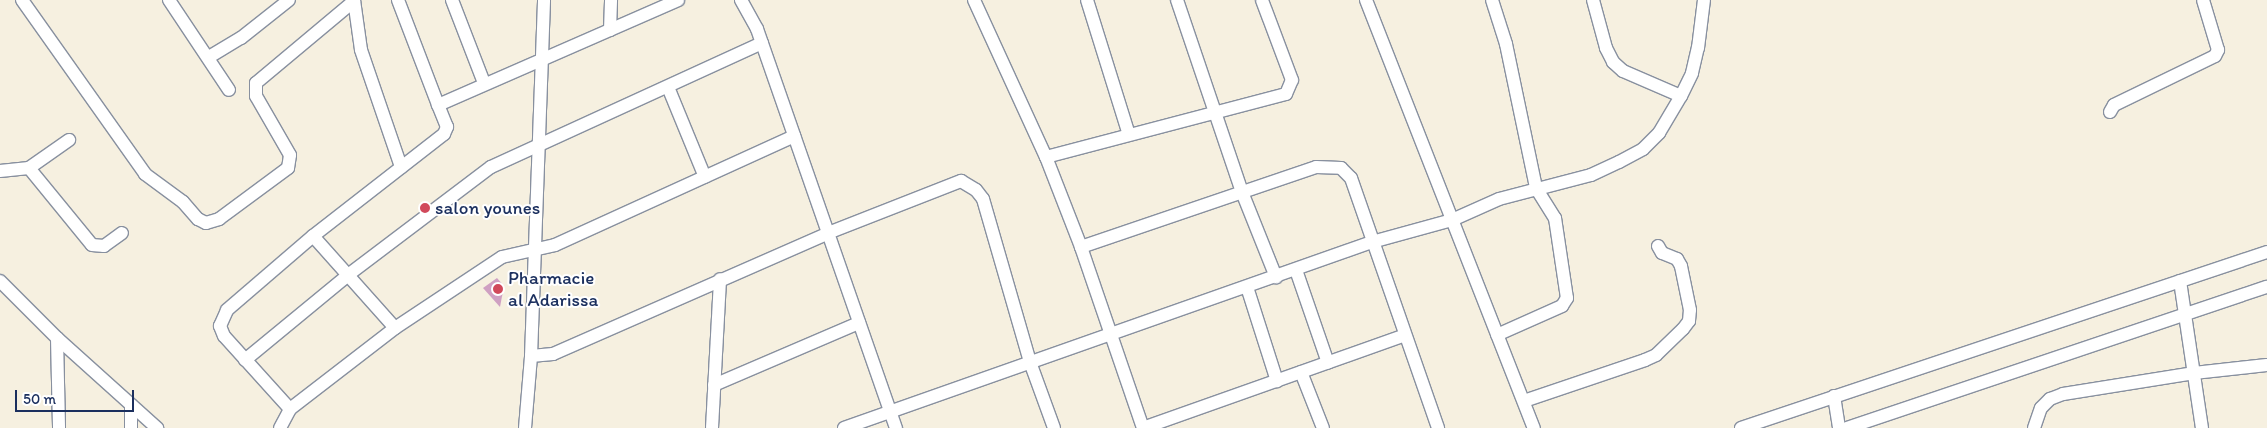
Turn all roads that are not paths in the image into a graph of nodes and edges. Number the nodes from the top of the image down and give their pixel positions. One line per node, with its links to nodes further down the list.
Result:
1 (22, 0): 19 (street)
2 (169, 0): 22 (street)
3 (289, 0): 22 (street)
4 (398, 0): 28 (street)
5 (452, 0): 24 (street)
6 (544, 0): 23 (street)
7 (611, 0): 20 (street)
8 (678, 0): 20 (street)
9 (741, 0): 21 (street)
10 (974, 0): 35 (street)
11 (1086, 0): 32 (street)
12 (1177, 0): 30 (street)
13 (1262, 0): 30 (street)
14 (1366, 0): 42 (street)
15 (1492, 0): 40 (street)
16 (1592, 0): 27 (street)
17 (1704, 0): 27 (street)
18 (2203, 0): 29 (street)
19 (354, 1): 36 (street)
20 (610, 30): 23 (street)
21 (762, 43): 25 (street); 31 (street)
22 (209, 57): 26 (street)
23 (542, 60): 24 (street); 34 (street)
24 (484, 83): 28 (street)
25 (668, 87): 34 (street); 39 (street)
26 (229, 90)
27 (1681, 96): 40 (street)
28 (438, 105): 36 (street)
29 (2110, 112)
30 (1215, 114): 32 (street); 41 (street)
31 (794, 136): 39 (street); 44 (street)
32 (1129, 136): 35 (street)
33 (70, 140): 37 (street)
34 (540, 143): 49 (street); 52 (street)
35 (1046, 157): 48 (street)
36 (401, 167): 45 (street)
37 (29, 168): 38 (street); 43 (street)
38 (0, 171)
39 (705, 177): 49 (street)
40 (1536, 188): 42 (street); 63 (street)
41 (1242, 192): 46 (street); 48 (street); 53 (street)
42 (1452, 220): 46 (street); 63 (street)
43 (122, 233)
44 (828, 233): 54 (street); 60 (street); 68 (street)
45 (314, 236): 52 (street); 67 (street)
46 (1372, 242): 51 (street); 64 (street)
47 (1658, 246): 76 (street)
48 (1081, 247): 62 (street)
49 (536, 248): 61 (street); 66 (street)
50 (2267, 252): 56 (street)
51 (1296, 270): 53 (street); 69 (street)
52 (348, 275): 61 (street); 67 (street)
53 (1276, 277): 58 (street)
54 (720, 279): 66 (street); 74 (street)
55 (0, 281): 65 (street)
56 (2180, 281): 59 (street); 75 (street)
57 (2267, 286): 59 (street)
58 (1247, 287): 62 (street); 73 (street)
59 (2185, 314): 72 (street); 95 (street)
60 (859, 323): 74 (street); 79 (street)
61 (395, 328): 78 (street)
62 (1111, 335): 68 (street); 89 (street)
63 (1497, 335): 76 (street)
64 (1405, 336): 69 (street); 91 (street)
65 (57, 338): 77 (street); 80 (street)
66 (531, 356): 84 (street)
67 (245, 360): 78 (street)
68 (1030, 362): 79 (street); 88 (street)
69 (1328, 363): 71 (street)
70 (2267, 365): 72 (street)
71 (1301, 372): 73 (street); 90 (street)
72 (2194, 373): 96 (street); 97 (street)
73 (1278, 381): 89 (street)
74 (714, 385): 85 (street)
75 (1834, 396): 93 (street); 94 (street)
76 (1524, 401): 92 (street)
77 (131, 405): 81 (street); 82 (street)
78 (290, 409): 83 (street)
79 (891, 413): 86 (street); 87 (street)
80 (59, 428)
81 (131, 428)
82 (157, 428)
83 (280, 428)
84 (524, 428)
85 (712, 428)
86 (844, 428)
87 (896, 428)
88 (1054, 428)
89 (1143, 428)
90 (1323, 428)
91 (1438, 428)
92 (1534, 428)
93 (1741, 428)
94 (1839, 428)
95 (1847, 428)
96 (2034, 428)
97 (2202, 428)

